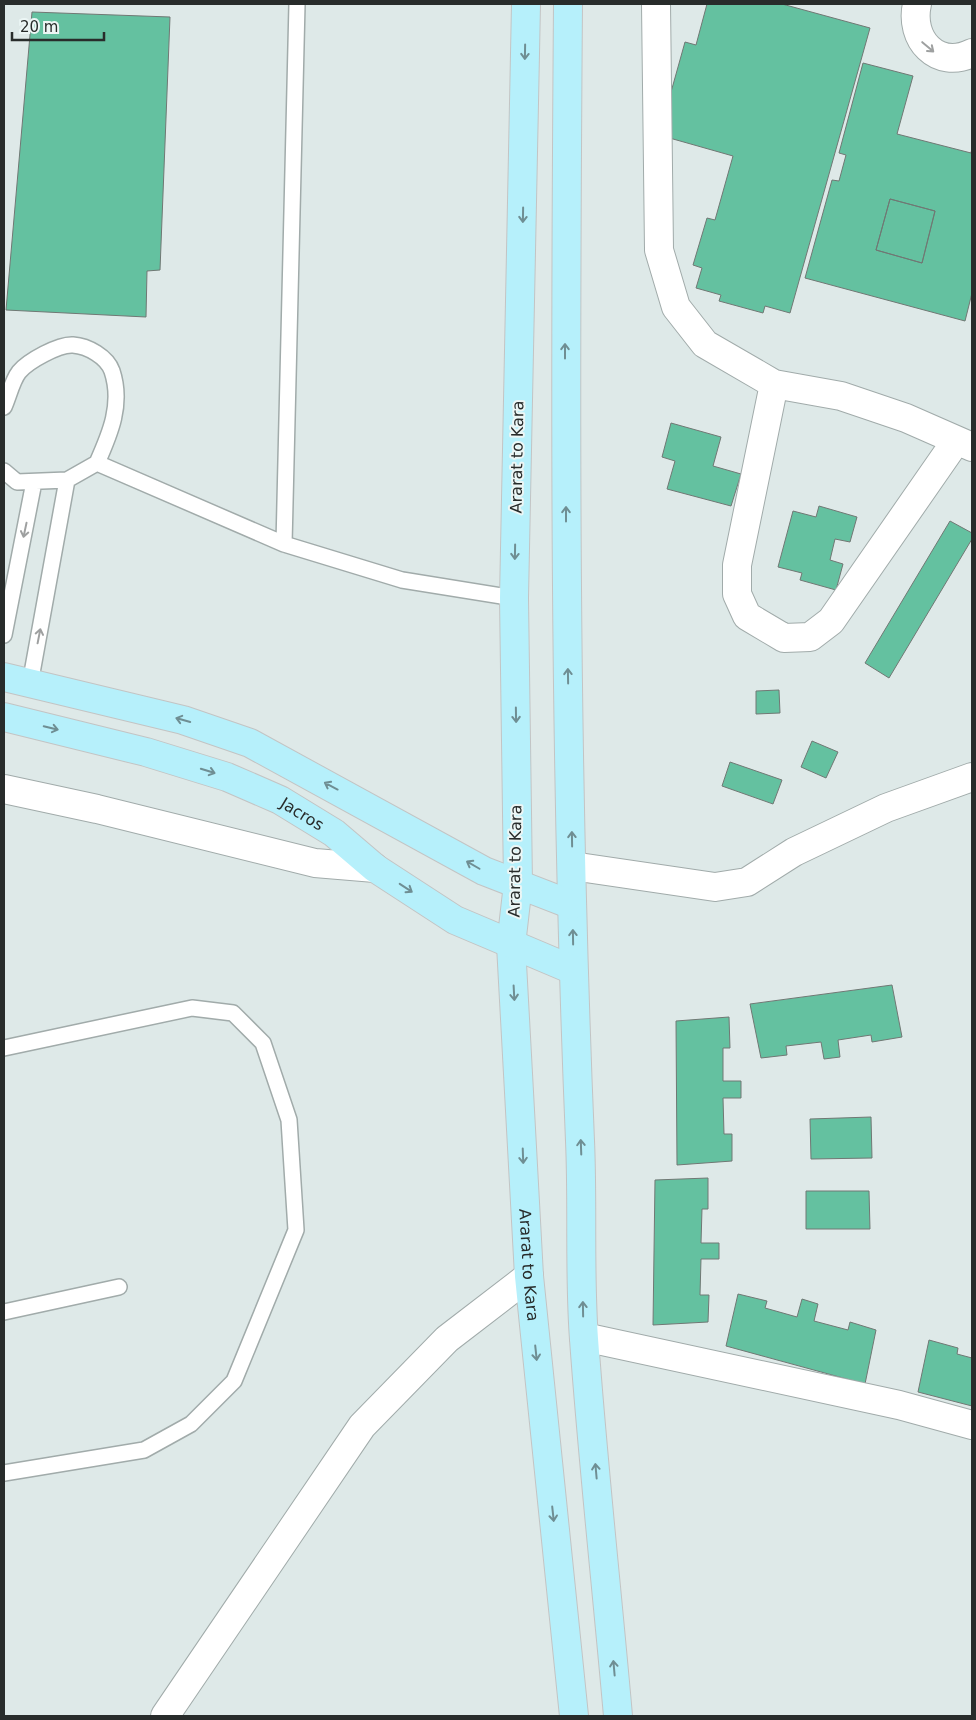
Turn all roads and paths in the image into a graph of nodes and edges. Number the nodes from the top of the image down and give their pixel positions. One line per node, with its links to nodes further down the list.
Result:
1 (297, 4): 14 (lane)
2 (526, 4): 15 (main road, Ararat to Kara, one-way to 15)
3 (568, 4): 22 (main road, one-way to 3)
4 (656, 4): 7 (street)
5 (915, 4): 6 (street, one-way to 6)
6 (972, 53)
7 (774, 384): 9 (street); 9 (street)
8 (4, 407): 10 (lane)
9 (964, 444)
10 (97, 463): 12 (lane); 14 (lane)
11 (4, 471): 13 (lane)
12 (67, 480): 13 (lane); 18 (lane, one-way to 12)
13 (34, 482): 16 (lane, one-way to 16)
14 (284, 544): 15 (lane)
15 (514, 598): 24 (main road, Ararat to Kara, one-way to 24)
16 (4, 635)
17 (4, 677): 18 (main road)
18 (30, 684): 24 (main road, one-way to 18)
19 (4, 717): 23 (main road, Jacros, one-way to 23)
20 (972, 777): 22 (street)
21 (4, 788): 23 (street)
22 (572, 866): 25 (main road)
23 (375, 868): 26 (main road, Jacros, one-way to 26)
24 (518, 884): 25 (main road); 26 (main road, Ararat to Kara)
25 (572, 905): 27 (main road, one-way to 25)
26 (511, 945): 27 (main road, Jacros); 29 (main road, Ararat to Kara, one-way to 29)
27 (573, 970): 32 (main road, one-way to 27)
28 (4, 1048): 34 (lane)
29 (529, 1276): 35 (street); 36 (main road, Ararat to Kara, one-way to 36)
30 (118, 1287): 31 (lane)
31 (4, 1312)
32 (584, 1337): 33 (street); 37 (main road, one-way to 32)
33 (972, 1425)
34 (4, 1473)
35 (165, 1716)
36 (574, 1716)
37 (618, 1716)

